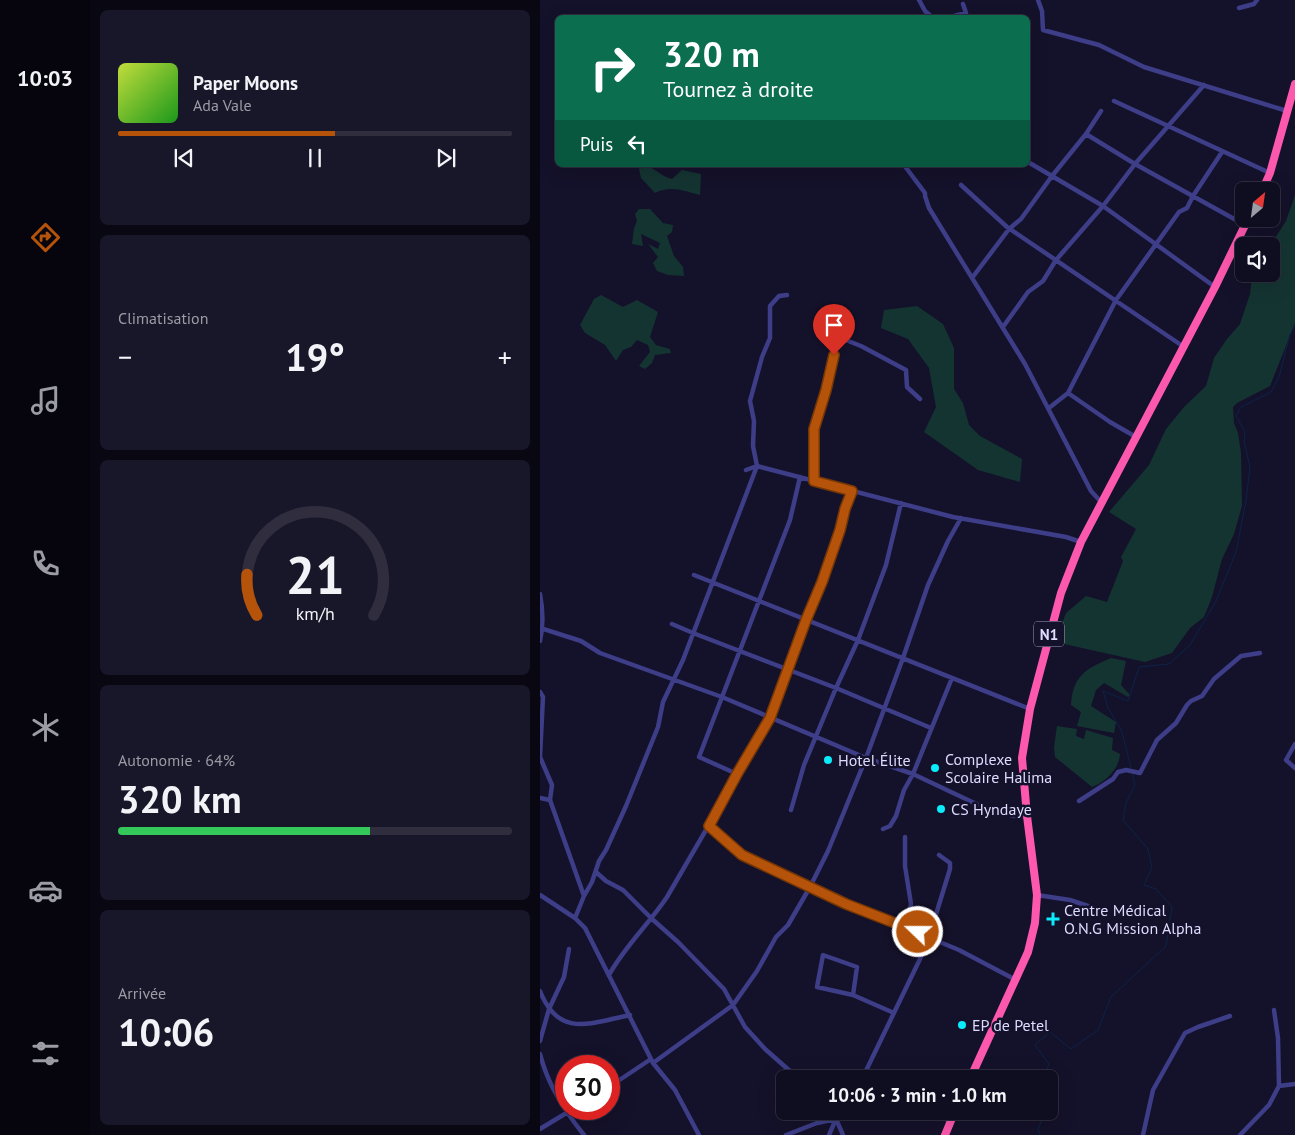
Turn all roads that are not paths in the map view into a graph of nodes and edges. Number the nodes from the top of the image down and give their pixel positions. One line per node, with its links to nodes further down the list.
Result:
1 (919, 0): 6 (street)
2 (1038, 0): 9 (street)
3 (1257, 0): 5 (street)
4 (963, 4): 7 (street)
5 (1239, 8)
6 (930, 15)
7 (958, 15)
8 (1295, 84): 12 (highway)
9 (1204, 86): 12 (street); 13 (street)
10 (1114, 101): 13 (street)
11 (1101, 111): 14 (street)
12 (1289, 111): 19 (highway)
13 (1169, 127): 15 (street); 17 (street)
14 (1086, 134): 17 (street); 20 (street)
15 (1222, 152): 19 (street); 23 (street)
16 (1030, 163): 20 (street)
17 (1135, 164): 23 (street); 24 (street)
18 (906, 167): 30 (street)
19 (1270, 173): 21 (highway)
20 (1052, 176): 24 (street); 27 (street)
21 (1266, 182)
22 (961, 185): 27 (street)
23 (1193, 196): 25 (street); 28 (street)
24 (1103, 206): 28 (street); 29 (street)
25 (1235, 216)
26 (1244, 228): 31 (highway, N1)
27 (1010, 229): 29 (street); 30 (street)
28 (1156, 244): 31 (street); 33 (street)
29 (1056, 260): 33 (street); 34 (street)
30 (972, 278): 34 (street)
31 (1215, 286): 35 (highway, N1)
32 (787, 294): 40 (street)
33 (1116, 300): 35 (street); 36 (street)
34 (1003, 327): 38 (street)
35 (1184, 347): 39 (highway, N1)
36 (1068, 393): 38 (street); 39 (street)
37 (920, 399): 43 (street)
38 (1049, 408): 46 (street)
39 (1136, 437): 46 (highway, N1)
40 (757, 466): 41 (street); 42 (street); 50 (street)
41 (746, 470)
42 (800, 477): 43 (street); 52 (street)
43 (814, 481): 44 (street)
44 (852, 491): 45 (street); 53 (street)
45 (901, 503): 47 (street); 57 (street)
46 (1102, 503): 48 (highway, N1)
47 (961, 518): 48 (street); 61 (street)
48 (1082, 542): 69 (highway, N1)
49 (694, 575): 50 (street)
50 (711, 582): 52 (street); 56 (street)
51 (540, 594): 55 (street)
52 (759, 602): 53 (street); 59 (street)
53 (806, 620): 57 (street); 62 (street)
54 (672, 624): 56 (street)
55 (542, 628): 58 (street); 64 (street)
56 (692, 634): 59 (street); 64 (street)
57 (858, 640): 61 (street); 65 (street)
58 (540, 641)
59 (740, 651): 62 (street); 67 (street)
60 (1260, 653): 81 (street)
61 (903, 658): 63 (street); 68 (street)
62 (788, 669): 65 (street); 70 (street)
63 (952, 678): 69 (street); 71 (street)
64 (674, 679): 67 (street); 88 (street)
65 (836, 688): 68 (street); 72 (street)
66 (540, 692): 74 (street)
67 (722, 697): 70 (street); 77 (street)
68 (884, 708): 71 (street); 75 (street)
69 (1030, 709): 83 (highway, N1)
70 (770, 718): 72 (street); 77 (street)
71 (932, 728): 78 (street)
72 (816, 736): 75 (street); 82 (street)
73 (1295, 744): 76 (street)
74 (540, 757): 80 (street)
75 (866, 758): 78 (street); 89 (street)
76 (1295, 768)
77 (737, 774): 84 (street)
78 (913, 774): 83 (street); 85 (street)
79 (540, 798): 80 (street)
80 (550, 800): 92 (street)
81 (1079, 801)
82 (791, 810)
83 (1026, 816): 90 (highway, N1)
84 (709, 826): 89 (street); 95 (street)
85 (883, 829)
86 (905, 837): 96 (street)
87 (939, 855): 97 (street)
88 (596, 872): 92 (street); 95 (street)
89 (810, 887): 96 (street); 103 (street)
90 (1037, 895): 93 (street); 100 (highway, N1)
91 (540, 896): 94 (street)
92 (584, 896): 94 (street)
93 (1097, 909)
94 (575, 918): 99 (street)
95 (652, 919): 99 (street); 103 (street)
96 (906, 927): 97 (street)
97 (930, 936): 100 (street); 106 (street)
98 (569, 949): 104 (street)
99 (609, 975): 107 (street)
100 (1016, 980): 114 (highway, N1)
101 (540, 991): 104 (street)
102 (853, 995): 102 (street); 106 (street)
103 (733, 1005): 111 (street); 112 (street)
104 (549, 1009): 107 (street); 109 (street)
105 (1274, 1010): 119 (street)
106 (894, 1013): 113 (street)
107 (630, 1015): 111 (street)
108 (1230, 1016): 135 (street)
109 (540, 1041)
110 (540, 1054): 116 (street)
111 (652, 1061): 117 (street); 130 (street)
112 (789, 1070)
113 (866, 1070)
114 (974, 1070)
115 (540, 1072): 116 (street)
116 (545, 1075): 120 (street)
117 (620, 1080)
118 (1295, 1084): 119 (street)
119 (1279, 1086): 136 (street)
120 (555, 1092)
121 (555, 1120): 128 (street)
122 (572, 1120): 129 (street)
123 (831, 1120): 131 (street)
124 (836, 1120): 132 (street)
125 (836, 1120): 133 (street)
126 (945, 1120): 127 (street)
127 (950, 1122): 134 (highway)
128 (540, 1129)
129 (584, 1135)
130 (699, 1135)
131 (786, 1135)
132 (829, 1135)
133 (843, 1135)
134 (945, 1135)
135 (1143, 1135)
136 (1240, 1135)

